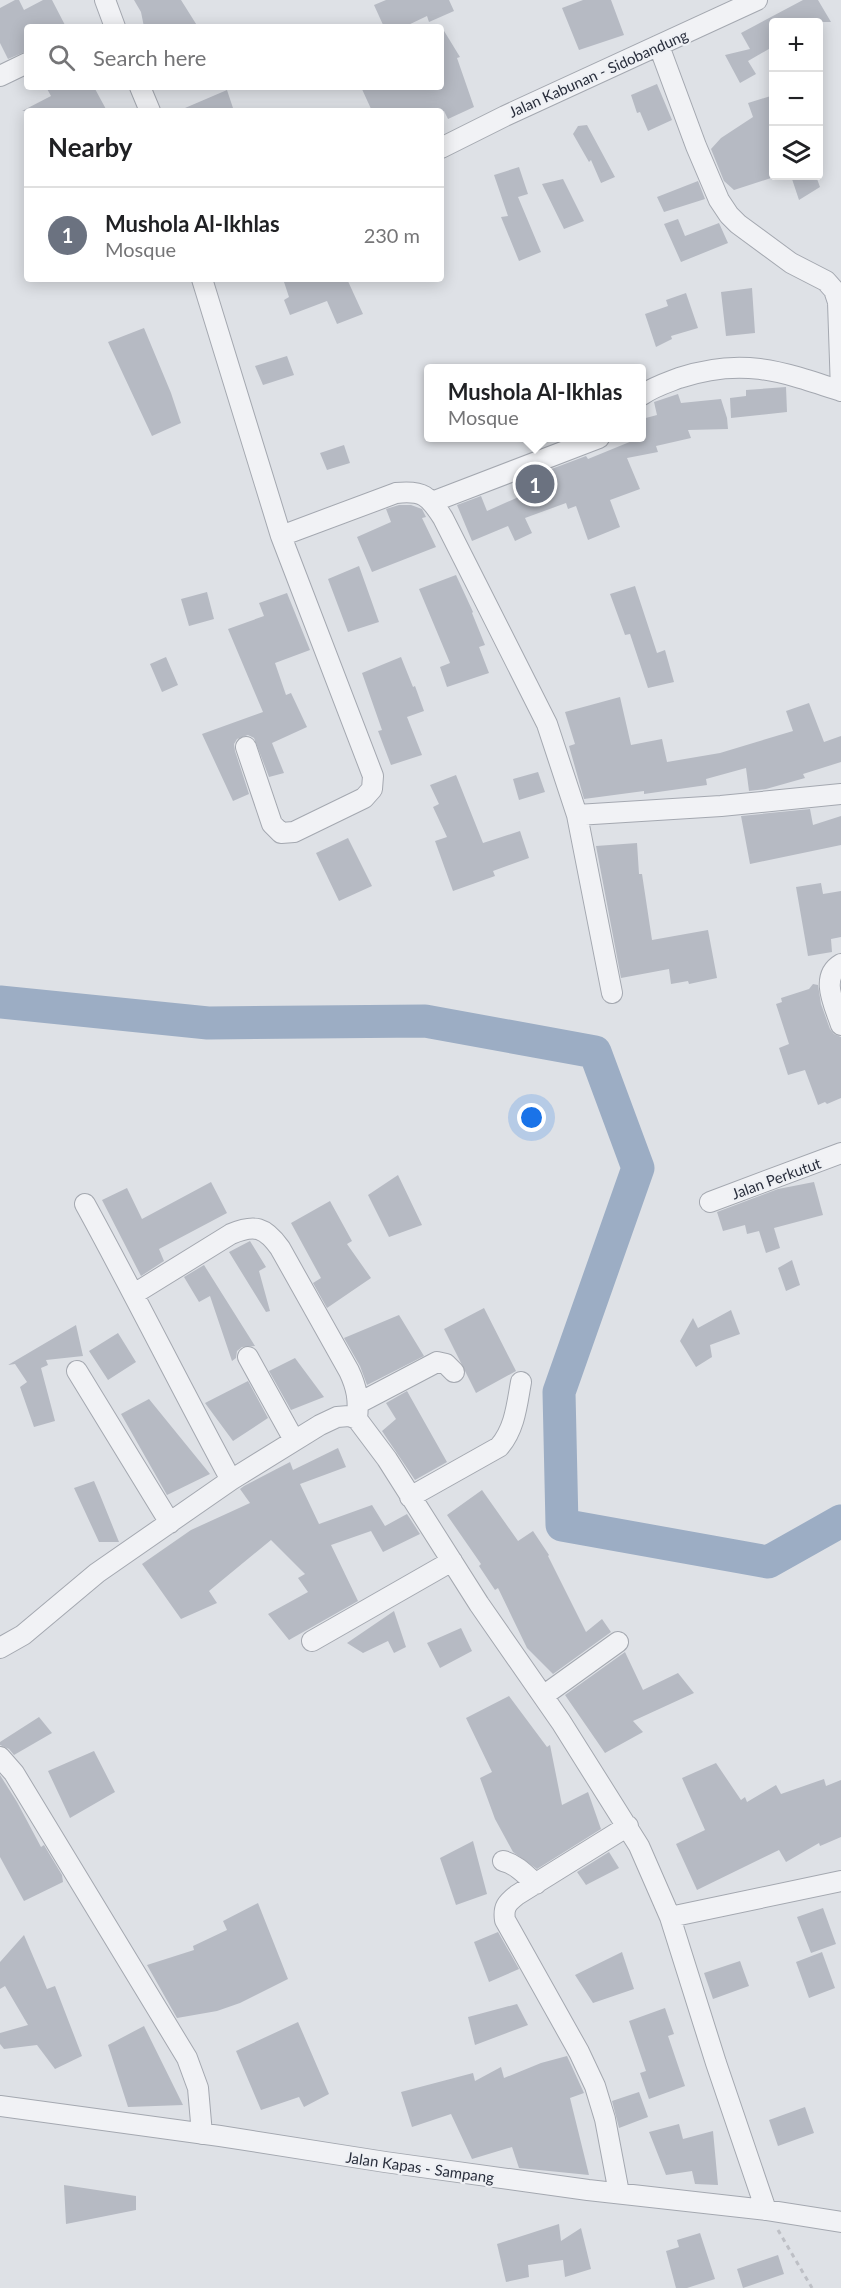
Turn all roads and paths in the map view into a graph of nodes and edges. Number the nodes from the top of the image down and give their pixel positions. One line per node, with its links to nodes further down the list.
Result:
1 (105, 0): 3 (street)
2 (757, 0): 4 (street, Jalan Kabunan - Sidobandung)
3 (111, 24)
4 (659, 46): 9 (street, Jalan Kabunan - Sidobandung); 11 (street)
5 (24, 64): 6 (street)
6 (0, 76)
7 (141, 90): 8 (street)
8 (149, 108)
9 (444, 146)
10 (203, 282): 15 (street)
11 (841, 391): 12 (street)
12 (646, 392)
13 (589, 442): 14 (street)
14 (432, 502): 15 (street); 18 (street)
15 (281, 536): 16 (street)
16 (246, 747)
17 (841, 794): 18 (street)
18 (577, 815): 20 (street)
19 (841, 964): 21 (street)
20 (612, 993)
21 (841, 1024)
22 (841, 1153): 23 (street, Jalan Perkutut)
23 (710, 1202)
24 (85, 1204): 25 (street)
25 (134, 1294): 30 (street); 32 (street)
26 (248, 1357): 31 (street)
27 (78, 1371): 34 (street)
28 (454, 1372): 30 (street)
29 (521, 1382): 33 (street)
30 (358, 1411): 31 (street); 33 (street)
31 (294, 1440): 32 (street)
32 (231, 1480): 34 (street)
33 (410, 1497): 35 (street)
34 (170, 1523): 38 (street)
35 (452, 1561): 36 (street); 39 (street)
36 (312, 1641)
37 (618, 1642): 39 (street)
38 (0, 1648)
39 (543, 1696): 41 (street)
40 (0, 1757): 47 (street)
41 (628, 1826): 44 (street); 45 (street)
42 (503, 1861): 44 (street)
43 (841, 1881): 45 (street)
44 (536, 1884): 48 (street)
45 (670, 1917): 49 (street)
46 (0, 2106): 47 (street, Jalan Kapas - Sampang)
47 (202, 2134): 48 (street, Jalan Kapas - Sampang)
48 (619, 2193): 49 (street, Jalan Kapas - Sampang)
49 (766, 2210): 50 (street, Jalan Kapas - Sampang); 51 (path)
50 (841, 2222)
51 (812, 2288)

